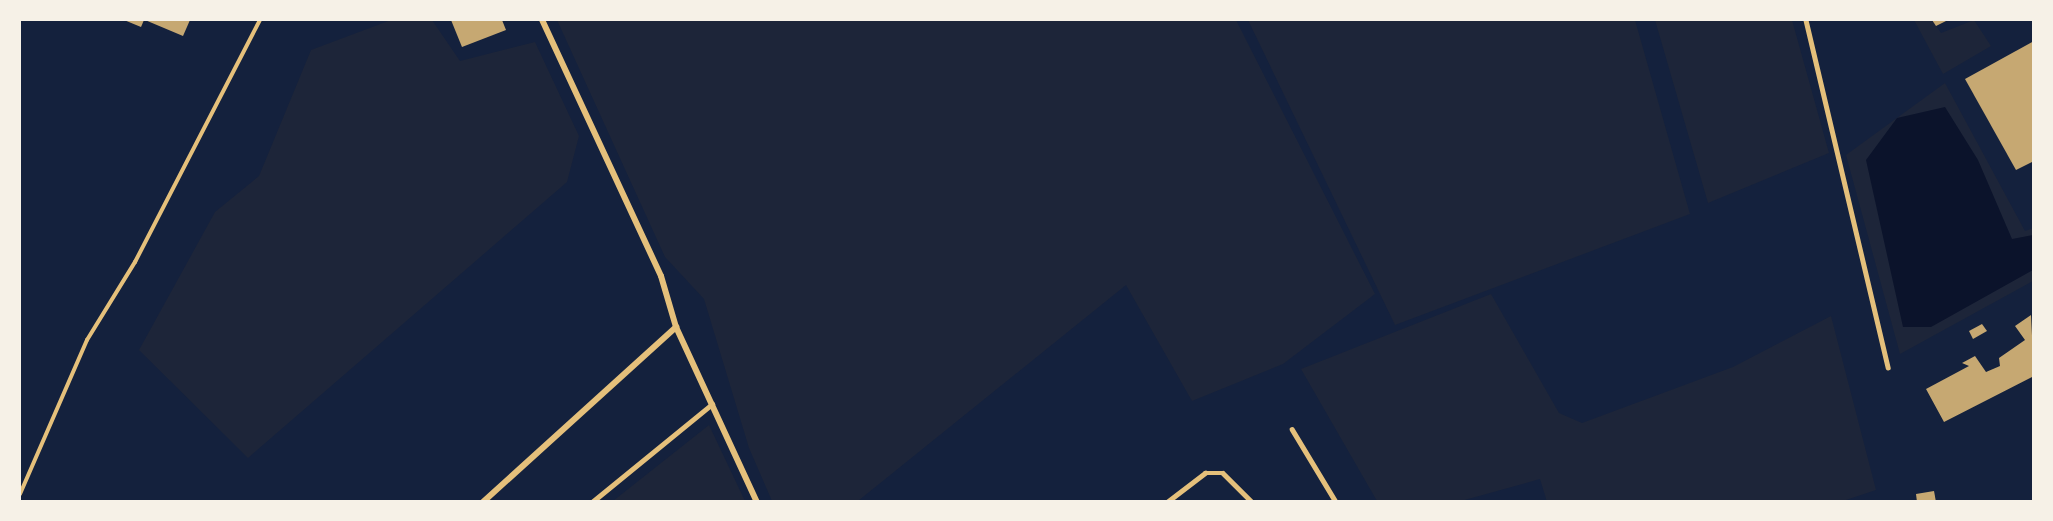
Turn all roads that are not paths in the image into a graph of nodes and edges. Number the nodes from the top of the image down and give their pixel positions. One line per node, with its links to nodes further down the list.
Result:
1 (542, 20): 3 (street)
2 (1806, 20): 4 (lane)
3 (676, 327): 5 (street); 7 (street)
4 (1888, 367)
5 (712, 404): 8 (lane); 9 (street)
6 (1292, 429): 12 (lane)
7 (483, 501)
8 (591, 501)
9 (757, 501)
10 (1167, 501): 11 (lane)
11 (1251, 501)
12 (1336, 501)
13 (1502, 501): 14 (lane)
14 (1510, 501)

